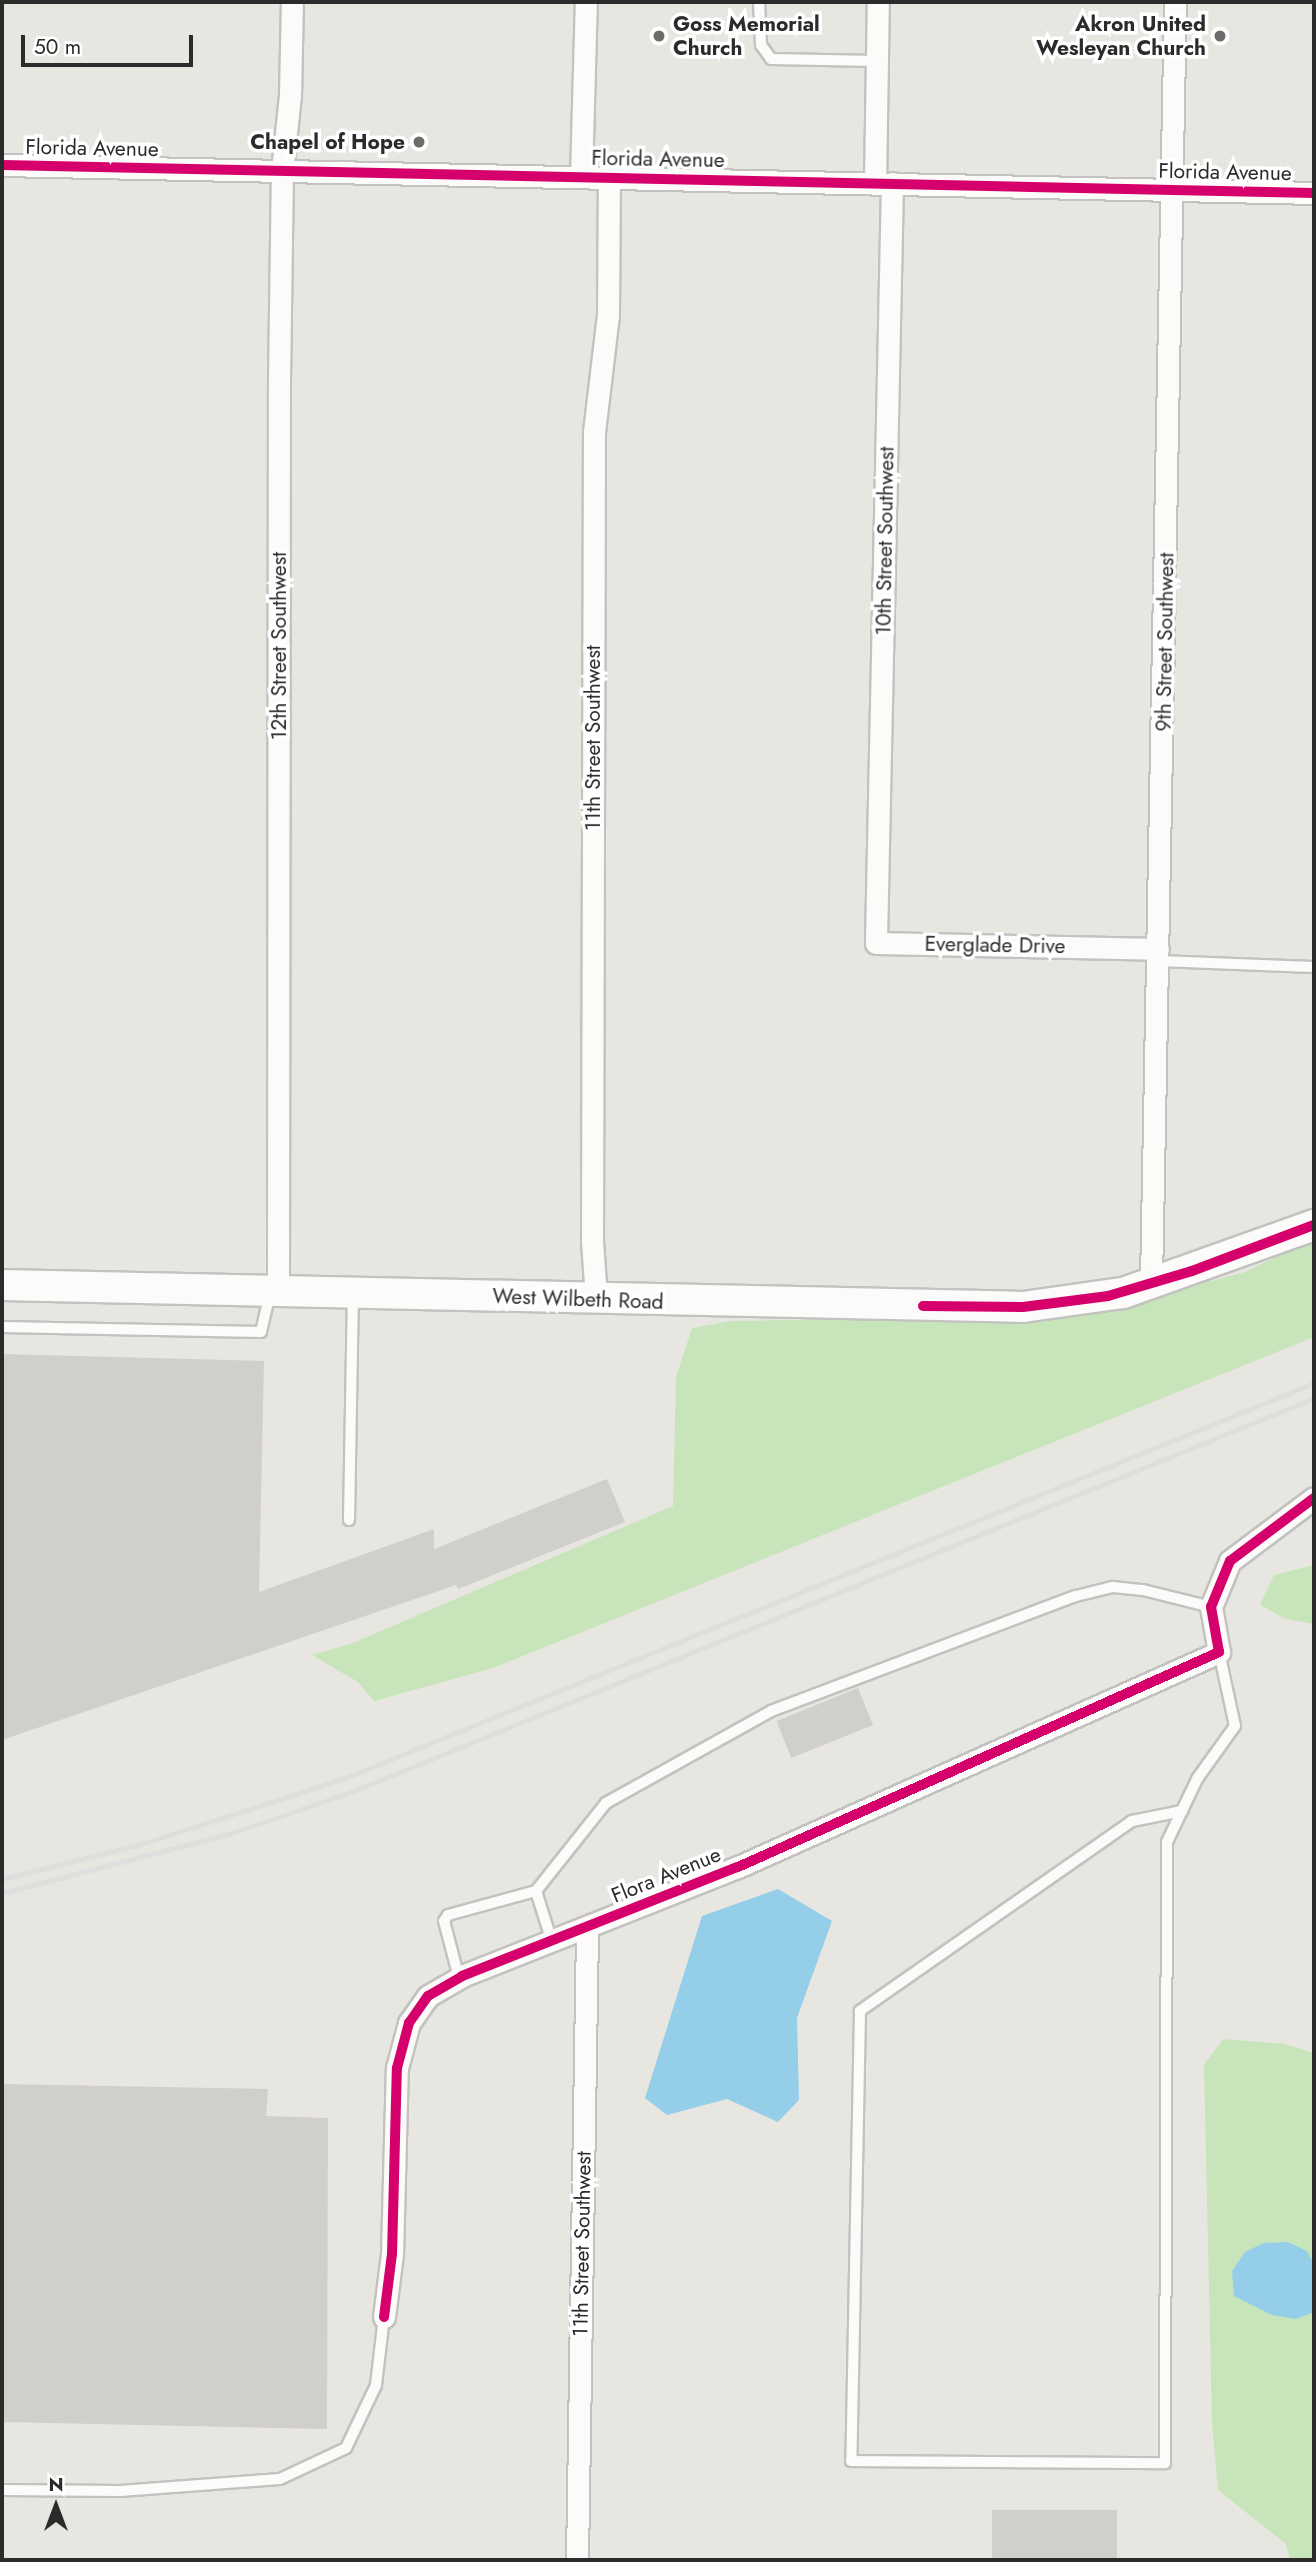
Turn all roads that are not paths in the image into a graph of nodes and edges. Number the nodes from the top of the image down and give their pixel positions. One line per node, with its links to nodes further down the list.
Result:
1 (292, 2): 8 (street, 12th Street Southwest)
2 (586, 2): 9 (street)
3 (759, 2): 6 (lane)
4 (878, 2): 6 (street, 10th Street Southwest)
5 (1175, 2): 12 (street, 9th Street Southwest)
6 (877, 61): 11 (street, 10th Street Southwest)
7 (2, 165): 8 (street, Florida Avenue)
8 (282, 171): 9 (street, Florida Avenue); 20 (street, 12th Street Southwest)
9 (581, 176): 10 (street, Florida Avenue)
10 (609, 178): 11 (street, Florida Avenue); 22 (street, 11th Street Southwest)
11 (884, 183): 12 (street, Florida Avenue); 14 (street, 10th Street Southwest)
12 (1175, 190): 13 (street, Florida Avenue); 15 (street, 9th Street Southwest)
13 (1314, 193)
14 (877, 899): 15 (street, Everglade Drive)
15 (1158, 955): 16 (lane); 18 (street, 9th Street Southwest)
16 (1314, 967)
17 (1314, 1225): 18 (main road, West Wilbeth Road)
18 (1152, 1283): 22 (main road, West Wilbeth Road)
19 (2, 1285): 20 (main road, West Wilbeth Road)
20 (274, 1291): 21 (main road, West Wilbeth Road); 23 (lane)
21 (353, 1293): 22 (main road, West Wilbeth Road); 25 (lane)
22 (596, 1299)
23 (2, 1327)
24 (1314, 1497): 26 (street)
25 (349, 1520)
26 (1211, 1606): 27 (street); 29 (lane)
27 (1219, 1652): 28 (lane); 30 (street, Flora Avenue)
28 (1182, 1811): 28 (lane)
29 (536, 1891): 31 (lane); 32 (lane)
30 (587, 1928): 31 (street, Flora Avenue); 35 (street, 11th Street Southwest)
31 (552, 1943): 32 (street, Flora Avenue)
32 (459, 1978): 33 (street, Flora Avenue)
33 (384, 2317): 34 (lane)
34 (2, 2490)
35 (577, 2560)

